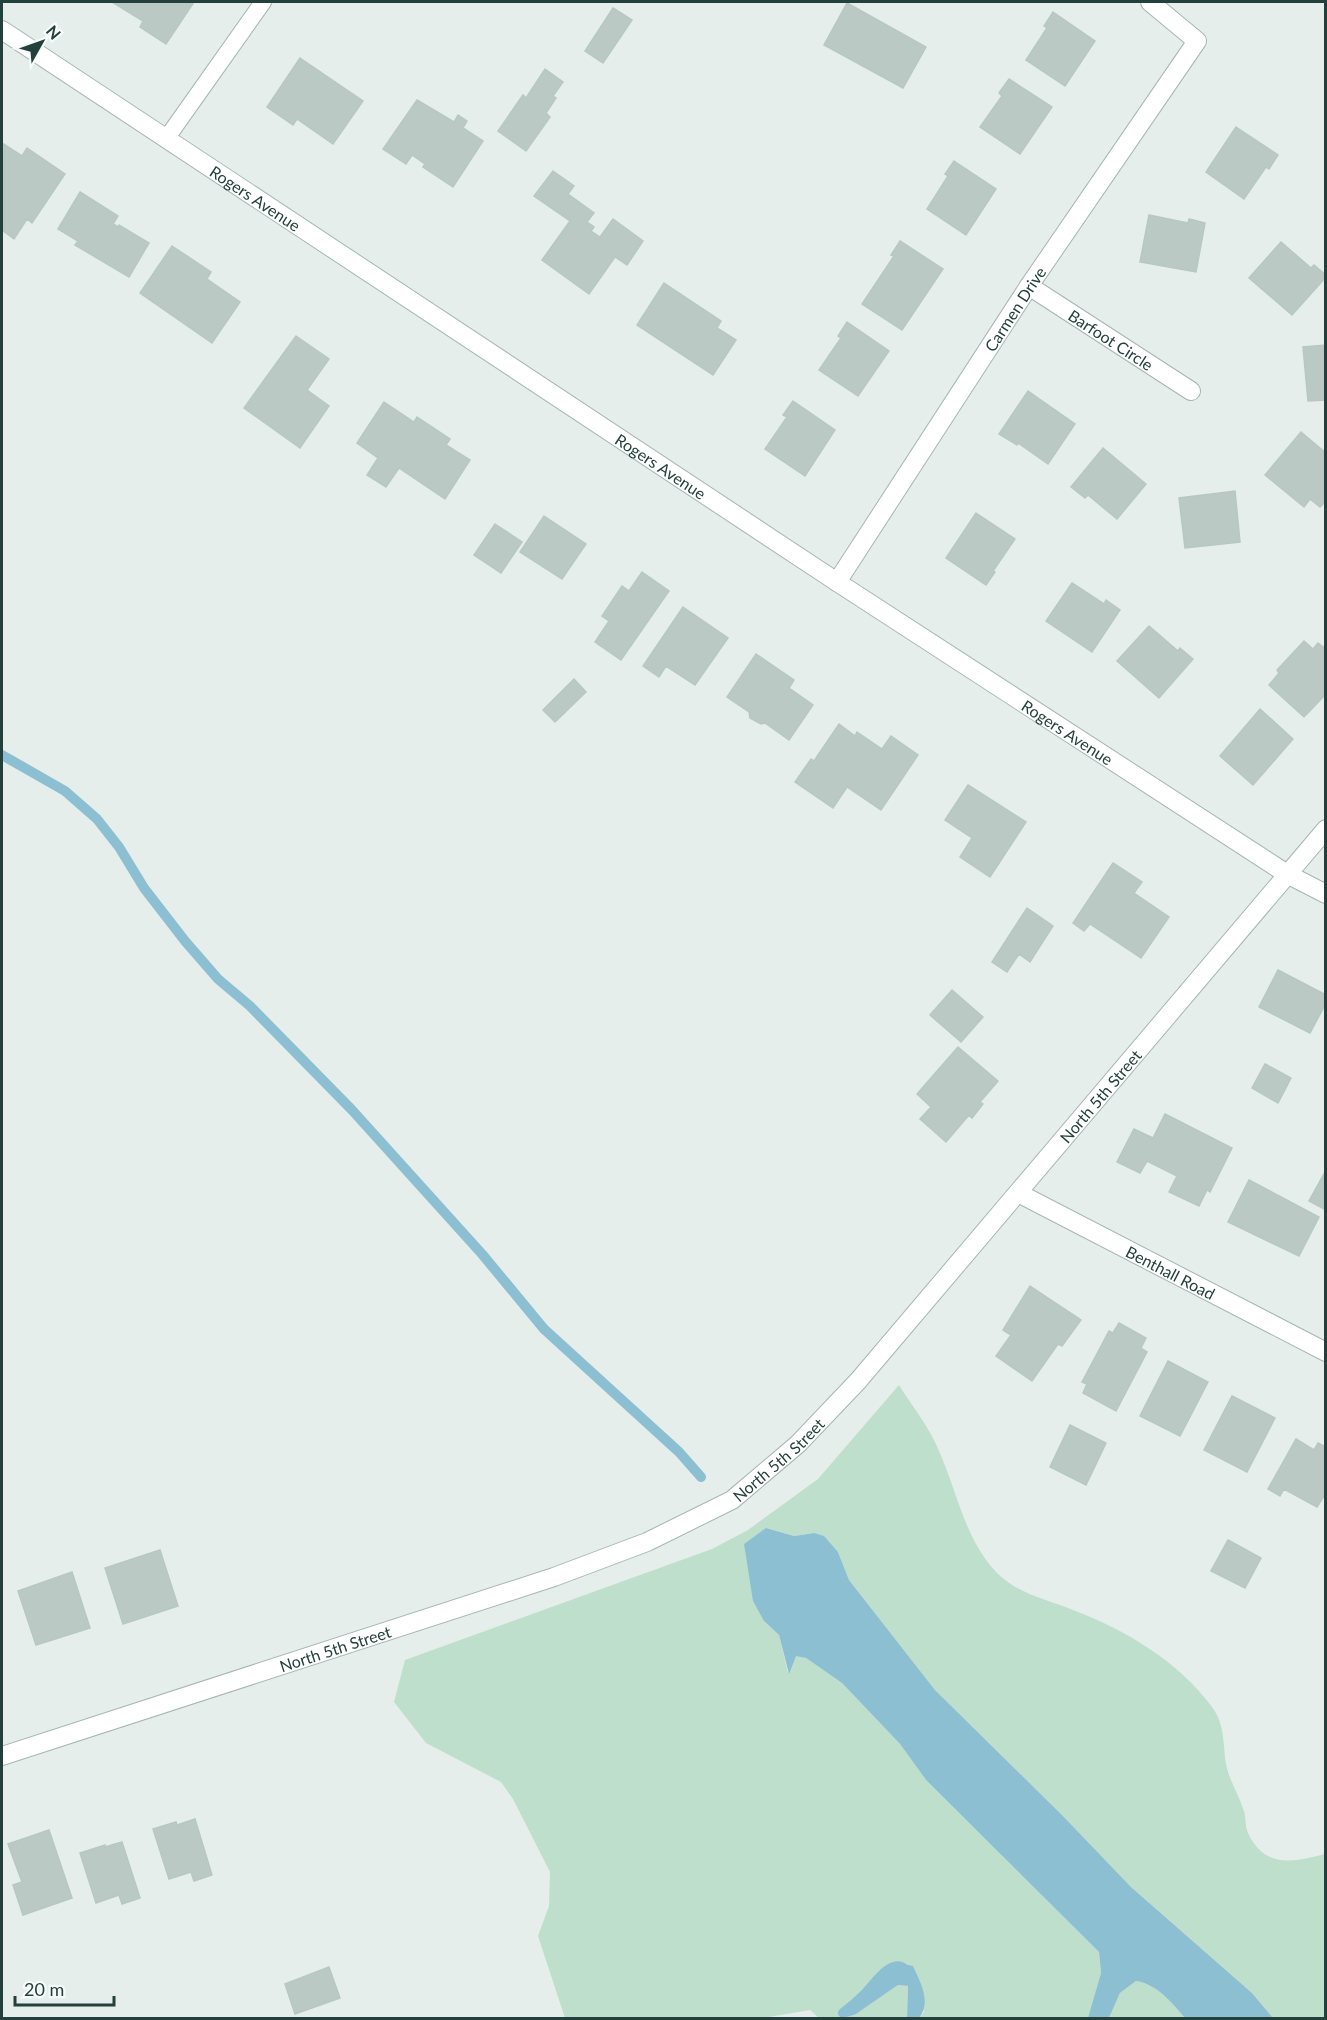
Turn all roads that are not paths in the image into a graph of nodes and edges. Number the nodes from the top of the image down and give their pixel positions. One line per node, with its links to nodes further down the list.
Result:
1 (263, 2): 4 (lane)
2 (1150, 2): 5 (street, Carmen Drive)
3 (2, 30): 4 (street, Rogers Avenue)
4 (166, 139): 7 (street, Rogers Avenue)
5 (1029, 286): 6 (street, Barfoot Circle); 7 (street, Carmen Drive)
6 (1191, 391)
7 (837, 582): 9 (street, Rogers Avenue)
8 (1326, 829): 9 (street, North 5th Street)
9 (1287, 874): 10 (street, Rogers Avenue); 11 (street, North 5th Street)
10 (1326, 894)
11 (1018, 1193): 12 (street, Benthall Road); 13 (street, North 5th Street)
12 (1326, 1352)
13 (2, 1756)

